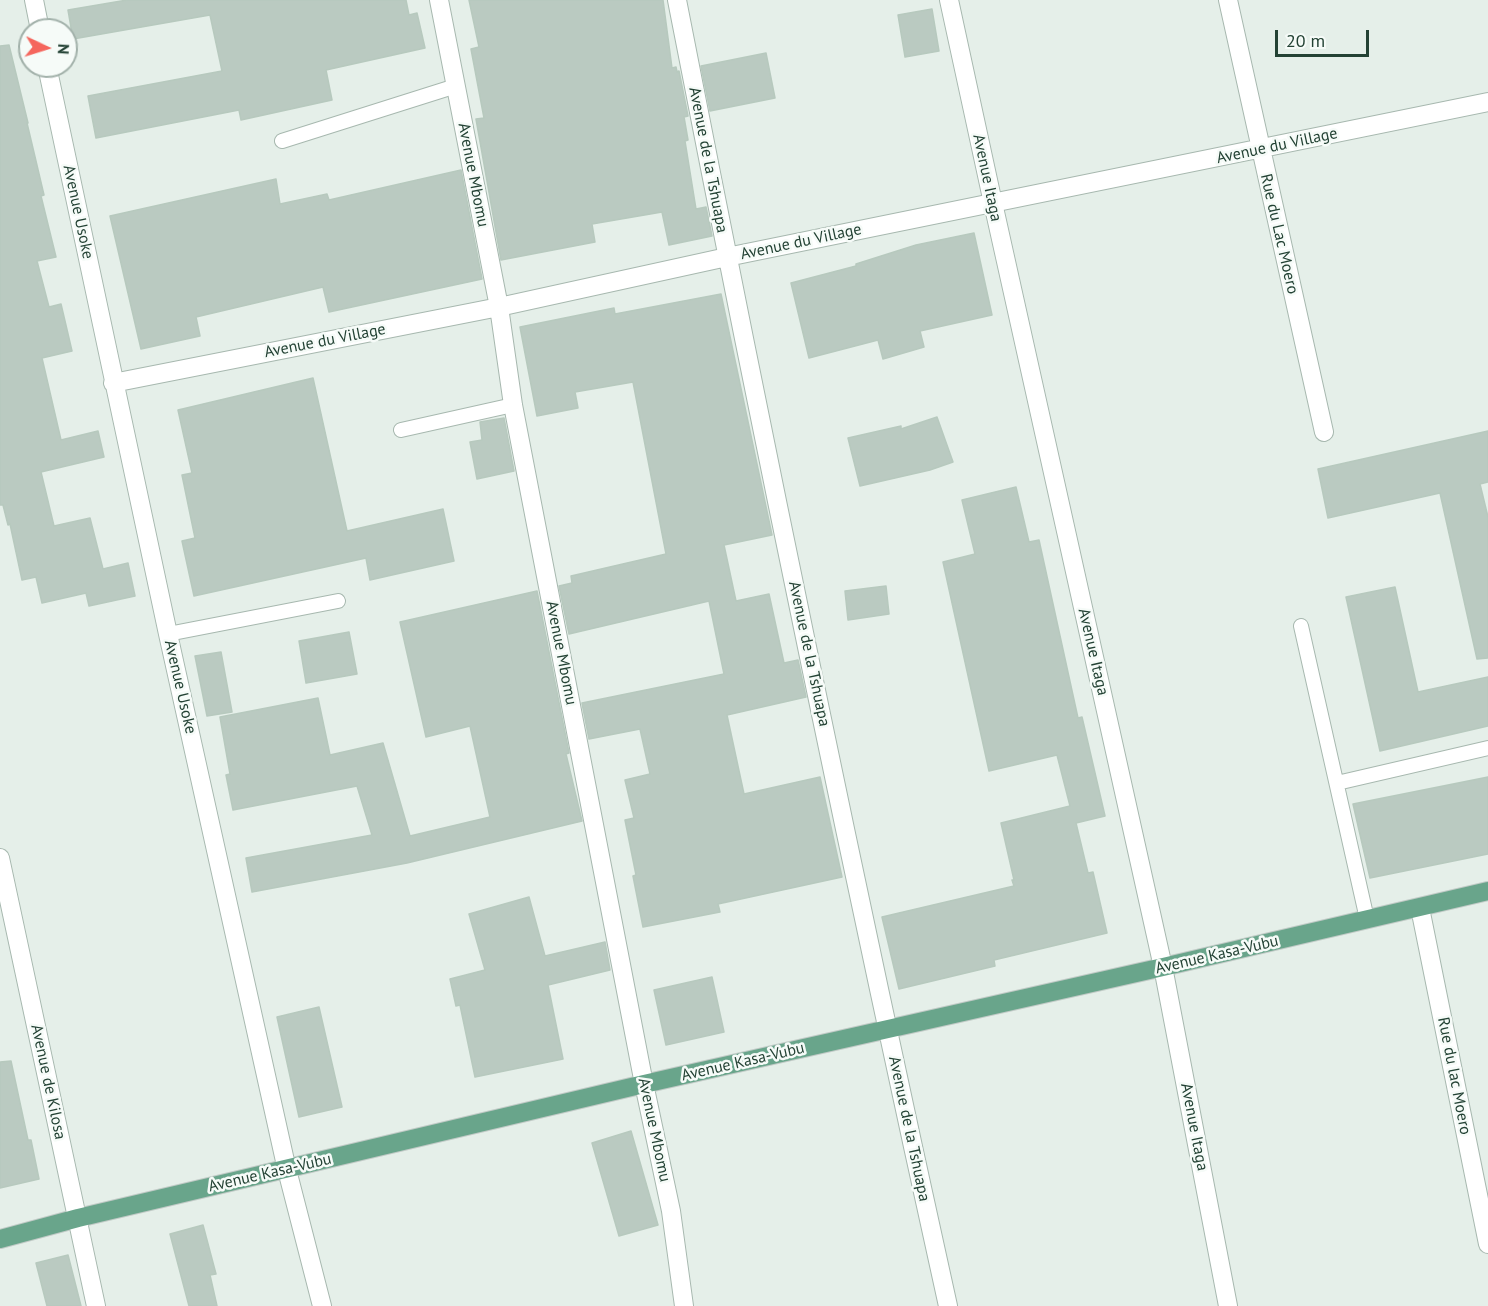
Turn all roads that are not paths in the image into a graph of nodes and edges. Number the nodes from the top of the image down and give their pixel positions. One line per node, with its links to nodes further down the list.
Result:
1 (34, 0): 6 (street)
2 (439, 0): 8 (street, Avenue Mbomu)
3 (677, 0): 13 (street, Avenue de la Tshuapa)
4 (949, 0): 12 (street, Avenue Itaga)
5 (1228, 0): 11 (street, Rue du Lac Moero)
6 (38, 18)
7 (49, 78): 15 (street, Avenue Usoke)
8 (456, 86): 10 (lane); 14 (street, Avenue Mbomu)
9 (1488, 102): 11 (street, Avenue du Village)
10 (282, 141)
11 (1260, 150): 12 (street, Avenue du Village); 18 (street, Rue du Lac Moero)
12 (993, 203): 13 (street, Avenue du Village); 28 (street, Avenue Itaga)
13 (727, 257): 14 (street, Avenue du Village); 29 (street, Avenue de la Tshuapa)
14 (499, 307): 15 (street, Avenue du Village); 16 (street, Avenue Mbomu)
15 (113, 383): 21 (street, Avenue Usoke)
16 (513, 405): 17 (lane); 30 (street, Avenue Mbomu)
17 (401, 430)
18 (1324, 432)
19 (338, 602): 21 (lane)
20 (1301, 626): 23 (lane)
21 (168, 634): 31 (street, Avenue Usoke)
22 (1488, 748): 23 (lane)
23 (1337, 783): 27 (lane)
24 (0, 858): 32 (street, Avenue de Kilosa)
25 (1488, 891): 26 (main road, Avenue Kasa-Vubu)
26 (1420, 908): 27 (main road, Avenue Kasa-Vubu); 34 (street, Rue du lac Moero)
27 (1367, 919): 28 (main road, Avenue Kasa-Vubu)
28 (1163, 967): 29 (main road, Avenue Kasa-Vubu); 39 (street, Avenue Itaga)
29 (887, 1030): 30 (main road, Avenue Kasa-Vubu); 38 (street, Avenue de la Tshuapa)
30 (644, 1084): 31 (main road, Avenue Kasa-Vubu); 37 (street, Avenue Mbomu)
31 (287, 1170): 32 (main road, Avenue Kasa-Vubu); 36 (street, Avenue Usoke)
32 (78, 1218): 33 (main road, Avenue Kasa-Vubu); 35 (street, Avenue de Kilosa)
33 (0, 1239)
34 (1488, 1244)
35 (96, 1306)
36 (322, 1306)
37 (684, 1306)
38 (948, 1306)
39 (1228, 1306)

